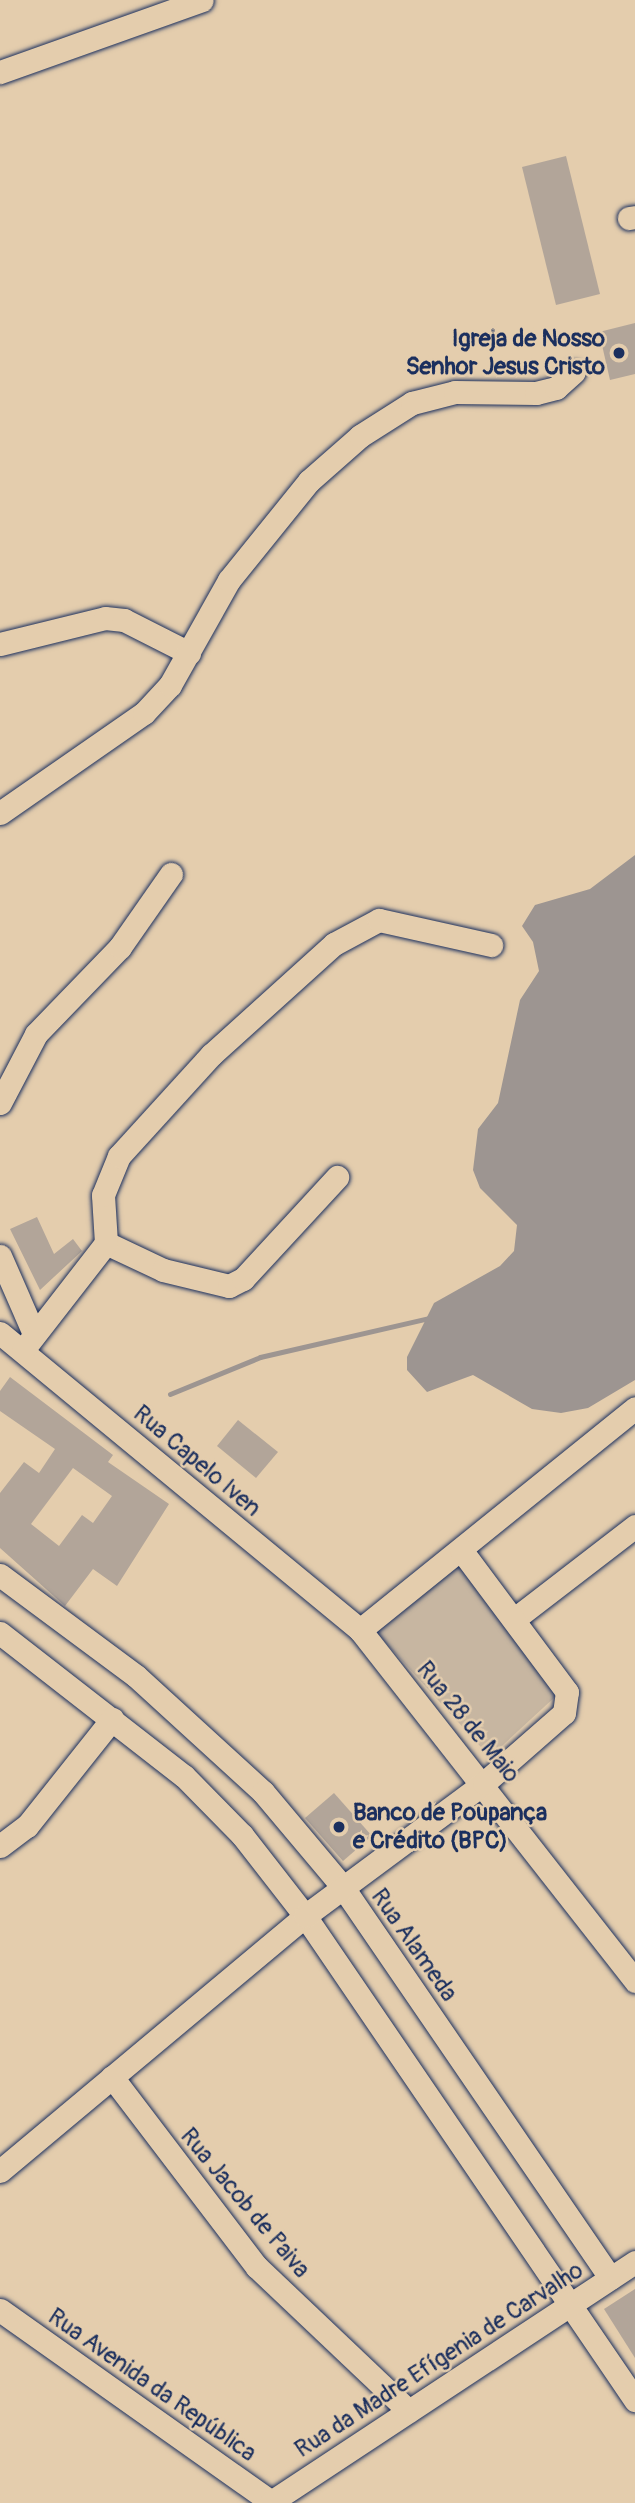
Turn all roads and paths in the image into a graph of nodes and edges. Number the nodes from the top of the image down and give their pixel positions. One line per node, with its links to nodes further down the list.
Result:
1 (202, 0): 2 (street)
2 (0, 72)
3 (575, 372): 5 (street)
4 (0, 644): 5 (street)
5 (189, 653): 6 (street)
6 (0, 813)
7 (171, 874): 9 (street)
8 (491, 945): 11 (street)
9 (0, 1103)
10 (337, 1177): 11 (street)
11 (106, 1243): 14 (street)
12 (0, 1256): 14 (street)
13 (0, 1333): 14 (street, Rua Capelo Iven)
14 (29, 1342): 20 (street, Rua Capelo Iven)
15 (635, 1408): 17 (street)
16 (635, 1526): 19 (street)
17 (461, 1550): 19 (street); 20 (street)
18 (0, 1575): 25 (street, Rua Alameda)
19 (517, 1617): 23 (street)
20 (360, 1630): 23 (street, Rua 28 de Maio)
21 (0, 1633): 22 (street)
22 (112, 1719): 24 (street); 26 (street)
23 (484, 1783): 25 (street); 27 (street, Rua 28 de Maio)
24 (0, 1846)
25 (342, 1886): 26 (street); 31 (street, Rua Alameda)
26 (305, 1916): 28 (street); 32 (street)
27 (635, 1981)
28 (112, 2077): 29 (street); 35 (street, Rua Jacob de Paiva)
29 (0, 2171)
30 (635, 2262): 31 (street, Rua da Madre Efígenia de Carvalho)
31 (610, 2278): 32 (street, Rua da Madre Efígenia de Carvalho)
32 (570, 2305): 34 (street); 35 (street, Rua da Madre Efígenia de Carvalho)
33 (0, 2310): 36 (street, Rua Avenida da República)
34 (635, 2400)
35 (409, 2411): 36 (street, Rua da Madre Efígenia de Carvalho)
36 (272, 2502)

